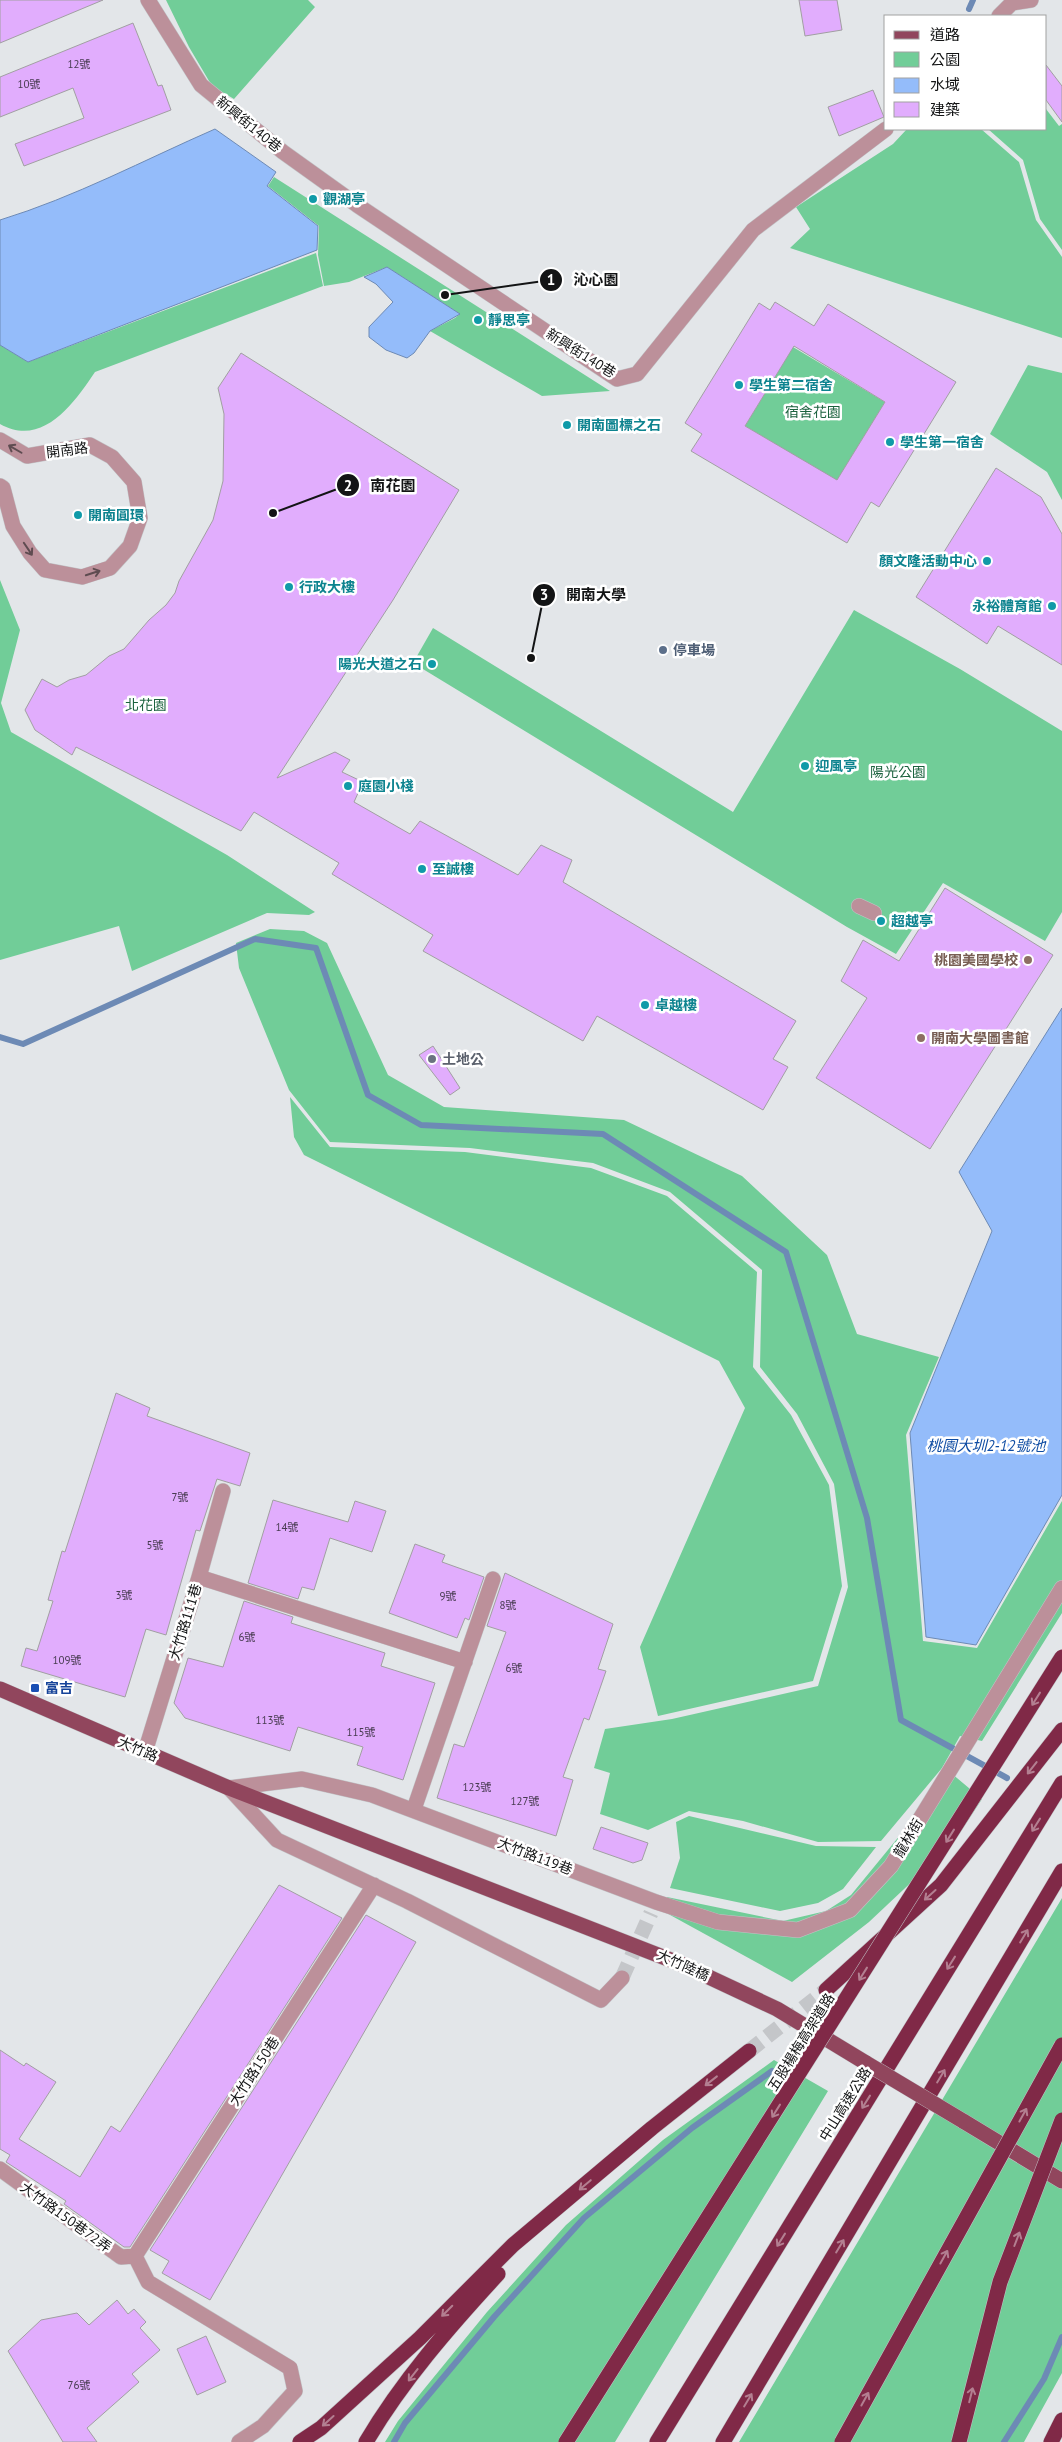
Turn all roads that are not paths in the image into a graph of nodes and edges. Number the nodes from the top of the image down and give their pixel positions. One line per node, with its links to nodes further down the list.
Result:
1 (148, 0): 4 (street, 新興街140巷)
2 (1031, 0): 3 (street)
3 (1000, 15)
4 (885, 130)
5 (0, 440): 6 (street, 開南路, one-way to 5)
6 (0, 486)
7 (859, 906): 8 (street)
8 (874, 913)
9 (223, 1491): 10 (street, 大竹路111巷)
10 (199, 1577): 14 (street); 17 (street, 大竹路111巷)
11 (493, 1579): 14 (street)
12 (1062, 1588): 24 (street, 龍林街)
13 (1062, 1657): 38 (highway, 五股楊梅高架道路, one-way to 38, bridge)
14 (465, 1662): 21 (street)
15 (0, 1690): 17 (main road, 大竹路)
16 (1062, 1730): 26 (highway, one-way to 26)
17 (145, 1752): 19 (main road, 大竹路)
18 (1062, 1783): 39 (highway, 中山高速公路, one-way to 39)
19 (229, 1788): 20 (main road, 大竹路); 21 (street, 大竹路119巷); 23 (street)
20 (276, 1806): 31 (main road, 大竹陸橋, bridge)
21 (414, 1809): 24 (street, 大竹路119巷)
22 (1062, 1871): 40 (highway, one-way to 22)
23 (374, 1885): 25 (street); 33 (street, 大竹路150巷)
24 (654, 1908)
25 (622, 1978)
26 (826, 1990)
27 (1062, 2045): 41 (highway, one-way to 27, bridge)
28 (749, 2051): 32 (highway, one-way to 32)
29 (1062, 2120): 42 (highway, one-way to 29, bridge)
30 (0, 2169): 33 (street, 大竹路150巷72弄)
31 (1062, 2181)
32 (560, 2206): 36 (highway, one-way to 36); 37 (highway, one-way to 37)
33 (135, 2256): 35 (street)
34 (1062, 2420): 43 (highway)
35 (239, 2442)
36 (300, 2442)
37 (366, 2442)
38 (566, 2442)
39 (657, 2442)
40 (723, 2442)
41 (842, 2442)
42 (959, 2442)
43 (1051, 2442)

